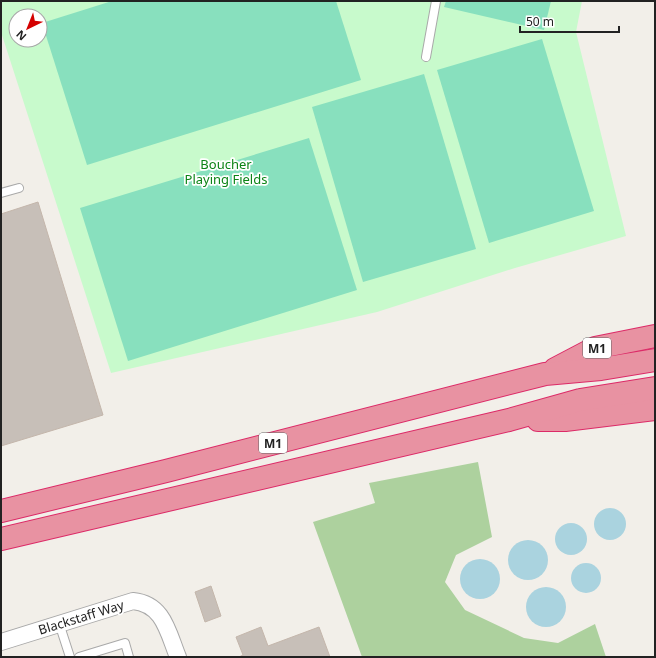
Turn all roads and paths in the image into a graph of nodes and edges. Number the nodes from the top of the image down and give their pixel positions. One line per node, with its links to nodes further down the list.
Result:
1 (436, 1): 2 (lane)
2 (426, 57)
3 (19, 188): 4 (lane)
4 (1, 193)
5 (655, 336): 7 (highway, M1)
6 (655, 360): 7 (highway, M1)
7 (544, 374): 11 (highway, M1)
8 (655, 388): 10 (highway, M1)
9 (655, 409): 10 (highway, M1)
10 (509, 420): 12 (highway, M1)
11 (1, 511)
12 (1, 539)
13 (59, 623): 14 (street, Blackstaff Way); 15 (lane); 18 (street, Blackstaff Way)
14 (1, 642)
15 (70, 657)
16 (79, 657): 17 (lane)
17 (129, 657)
18 (178, 657)

